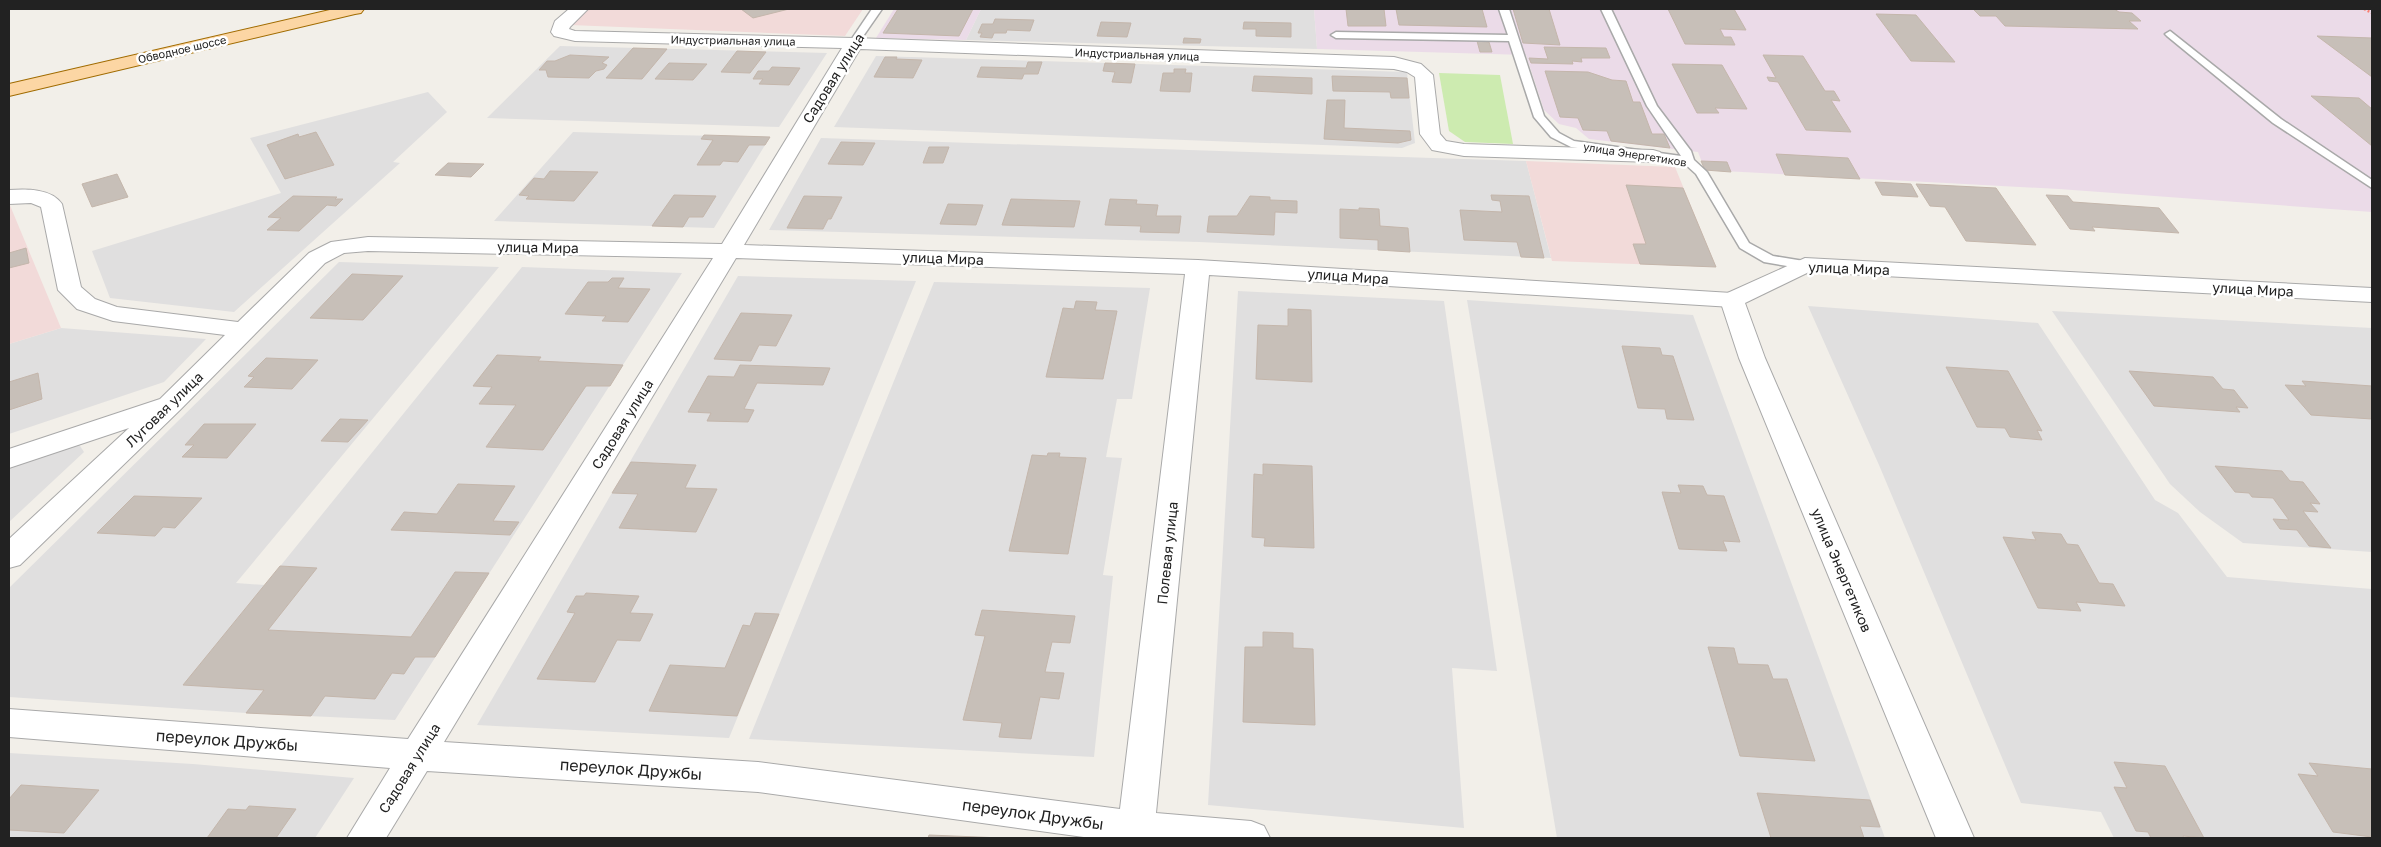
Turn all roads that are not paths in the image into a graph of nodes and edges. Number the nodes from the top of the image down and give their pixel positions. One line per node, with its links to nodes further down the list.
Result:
1 (282, 9): 7 (main road, Обводное шоссе)
2 (355, 9): 12 (main road, Обводное шоссе)
3 (579, 9): 11 (street, Индустриальная улица)
4 (877, 9): 11 (lane, Садовая улица)
5 (1504, 9): 10 (lane, улица Энергетиков)
6 (1606, 9): 14 (lane)
7 (216, 24)
8 (2170, 34): 15 (lane)
9 (1336, 35): 10 (lane)
10 (1513, 38): 13 (lane, улица Энергетиков)
11 (854, 43): 13 (street, Индустриальная улица); 17 (street, Садовая улица)
12 (9, 90)
13 (1653, 156): 14 (lane, улица Энергетиков)
14 (1689, 161): 19 (lane, улица Энергетиков)
15 (2372, 185)
16 (16, 196): 23 (street)
17 (729, 251): 18 (street, улица Мира); 20 (street, улица Мира); 28 (street, Садовая улица)
18 (317, 258): 23 (street, Луговая улица)
19 (1805, 265): 21 (street, улица Мира); 22 (street, улица Мира)
20 (1198, 267): 22 (street, улица Мира); 29 (street, Полевая улица)
21 (2372, 295)
22 (1732, 300): 32 (street, улица Энергетиков)
23 (244, 330): 24 (street, Луговая улица)
24 (170, 404): 25 (street); 26 (street, Луговая улица)
25 (9, 459)
26 (9, 557)
27 (9, 723): 28 (street, переулок Дружбы)
28 (417, 755): 29 (street, переулок Дружбы); 30 (street, Садовая улица)
29 (1136, 833): 31 (street, переулок Дружбы)
30 (366, 838)
31 (1251, 838)
32 (1955, 838)

